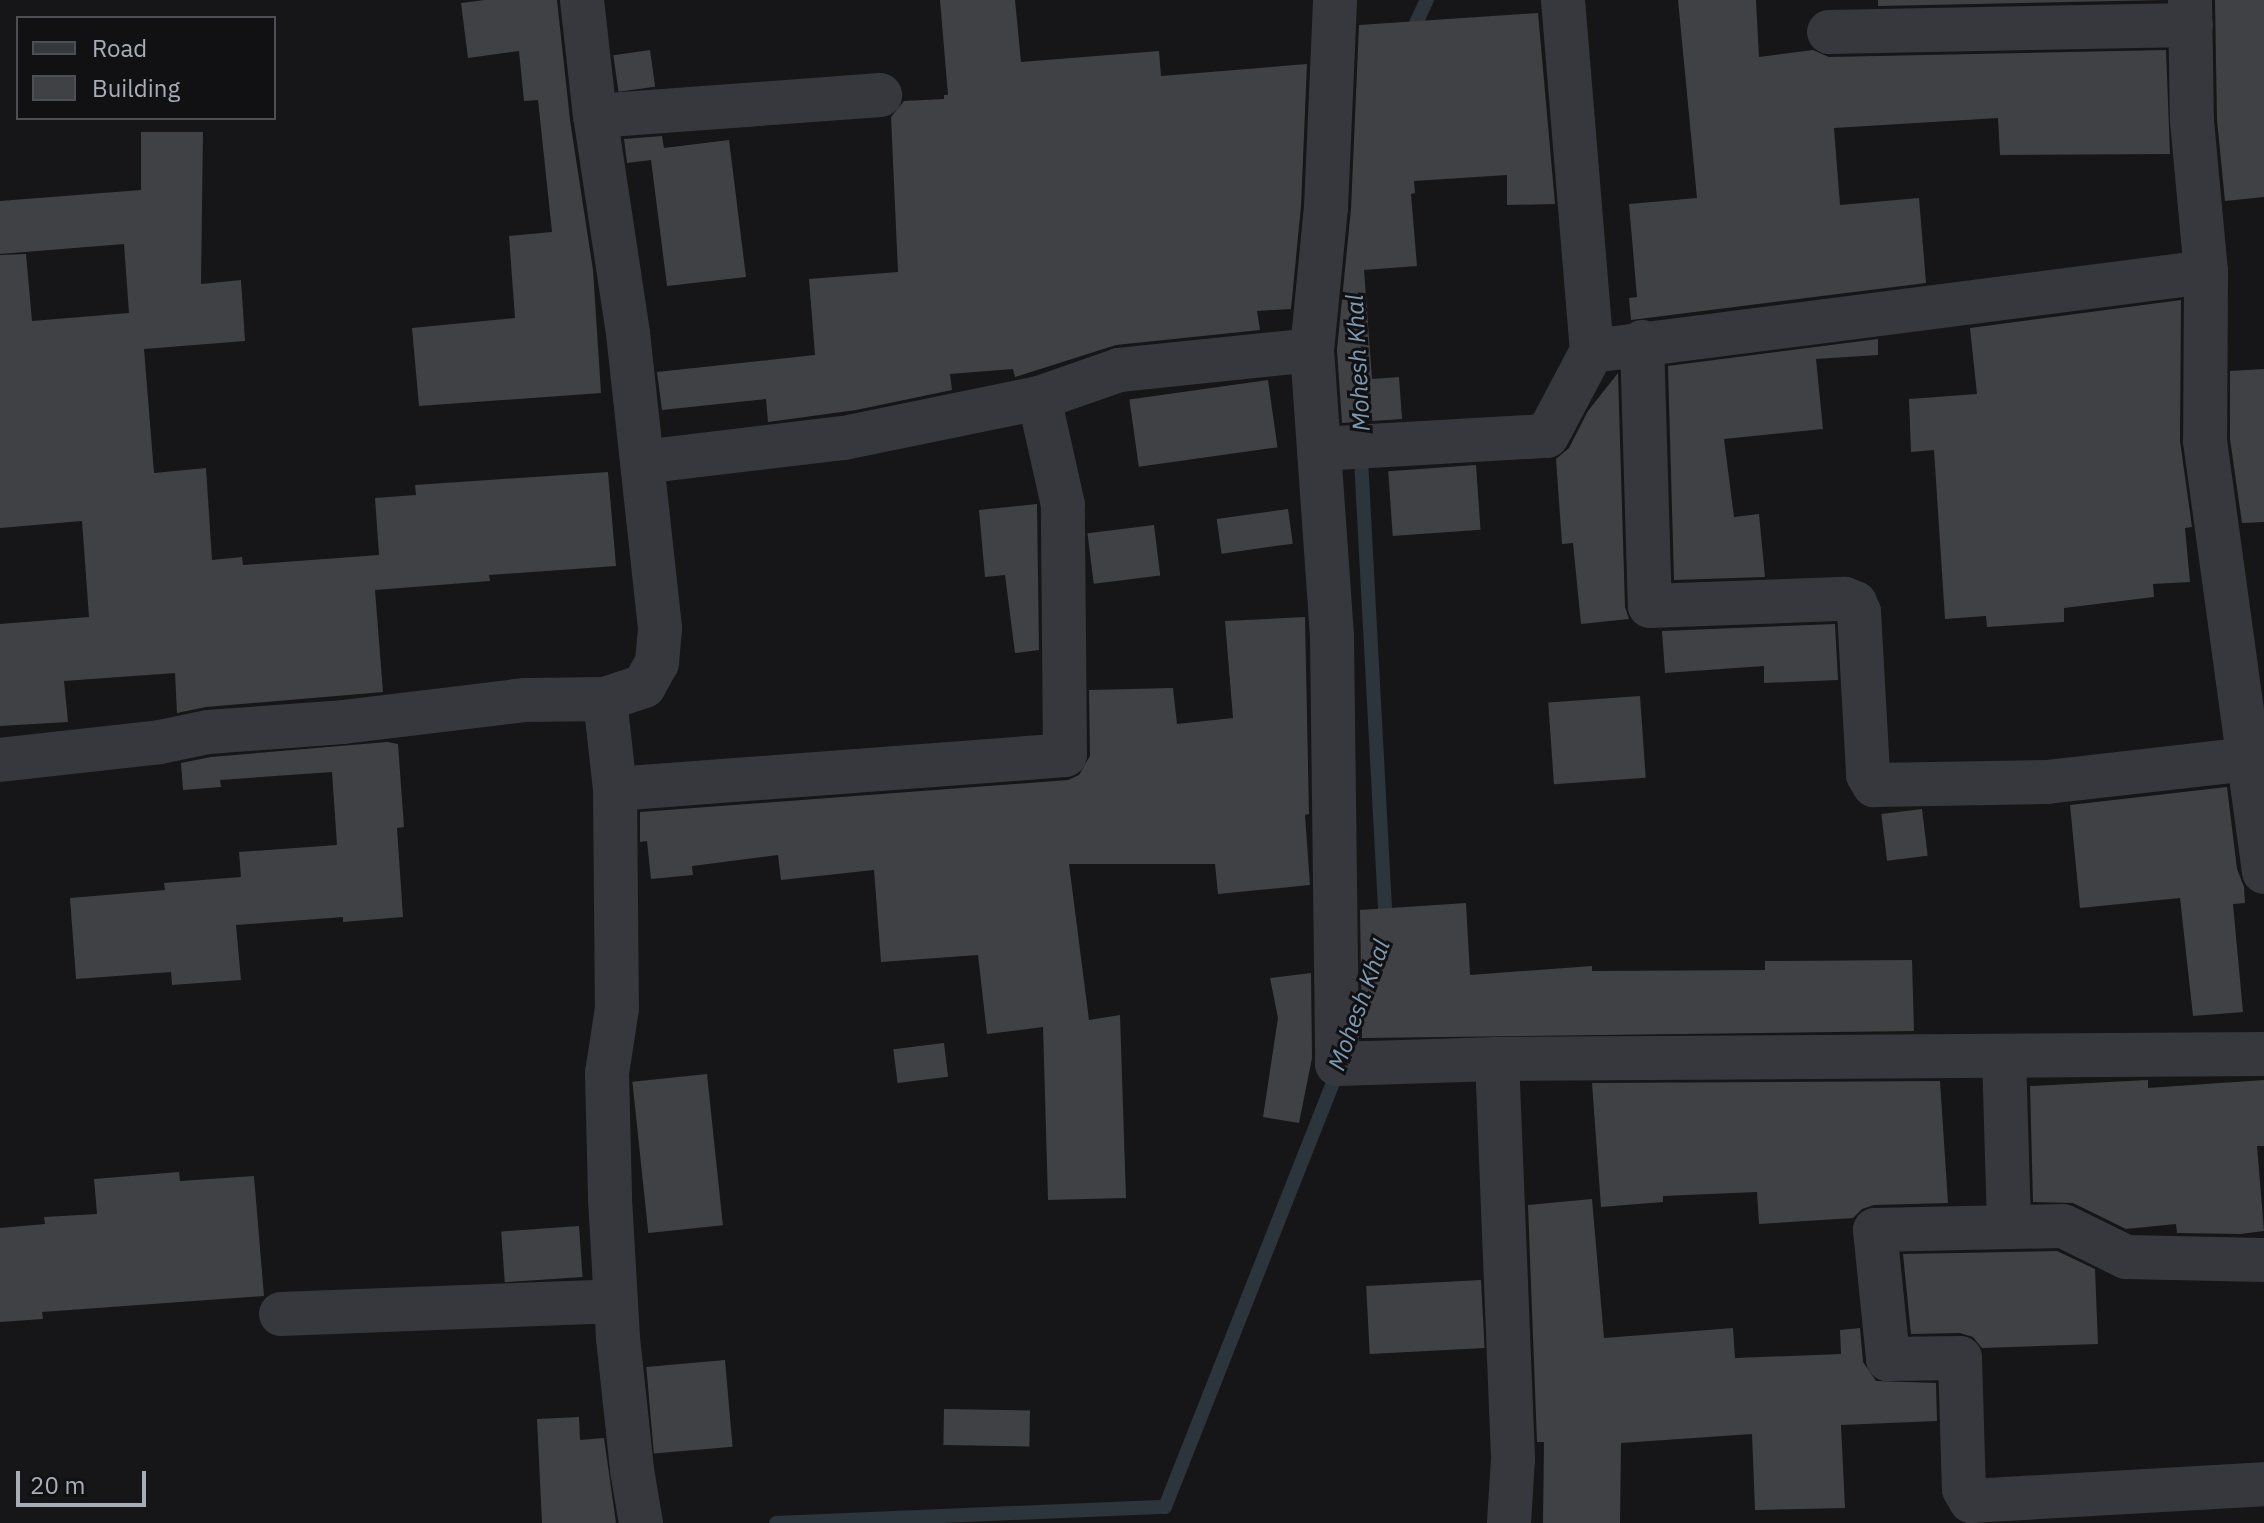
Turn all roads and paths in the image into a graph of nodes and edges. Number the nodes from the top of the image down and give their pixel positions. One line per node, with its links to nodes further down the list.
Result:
1 (582, 0): 7 (street)
2 (1335, 0): 10 (street)
3 (1563, 0): 11 (street)
4 (2190, 13): 5 (street); 8 (street)
5 (1829, 32)
6 (880, 95): 7 (street)
7 (595, 116): 14 (street)
8 (2206, 272): 9 (street); 16 (street)
9 (1642, 342): 11 (street); 16 (street)
10 (1312, 350): 12 (street); 13 (street)
11 (1592, 351): 13 (street)
12 (1039, 398): 14 (street); 18 (street)
13 (1319, 449): 22 (street)
14 (642, 462): 15 (street)
15 (605, 699): 17 (street); 18 (street)
16 (2250, 759): 19 (street)
17 (0, 760)
18 (615, 789): 25 (street)
19 (2264, 872)
20 (2264, 1054): 21 (street)
21 (2004, 1056): 22 (street); 23 (street)
22 (1497, 1059): 29 (street)
23 (2009, 1227): 24 (street); 27 (street)
24 (2264, 1260)
25 (616, 1301): 26 (street); 28 (street)
26 (281, 1314)
27 (2264, 1484)
28 (641, 1523)
29 (1509, 1523)

